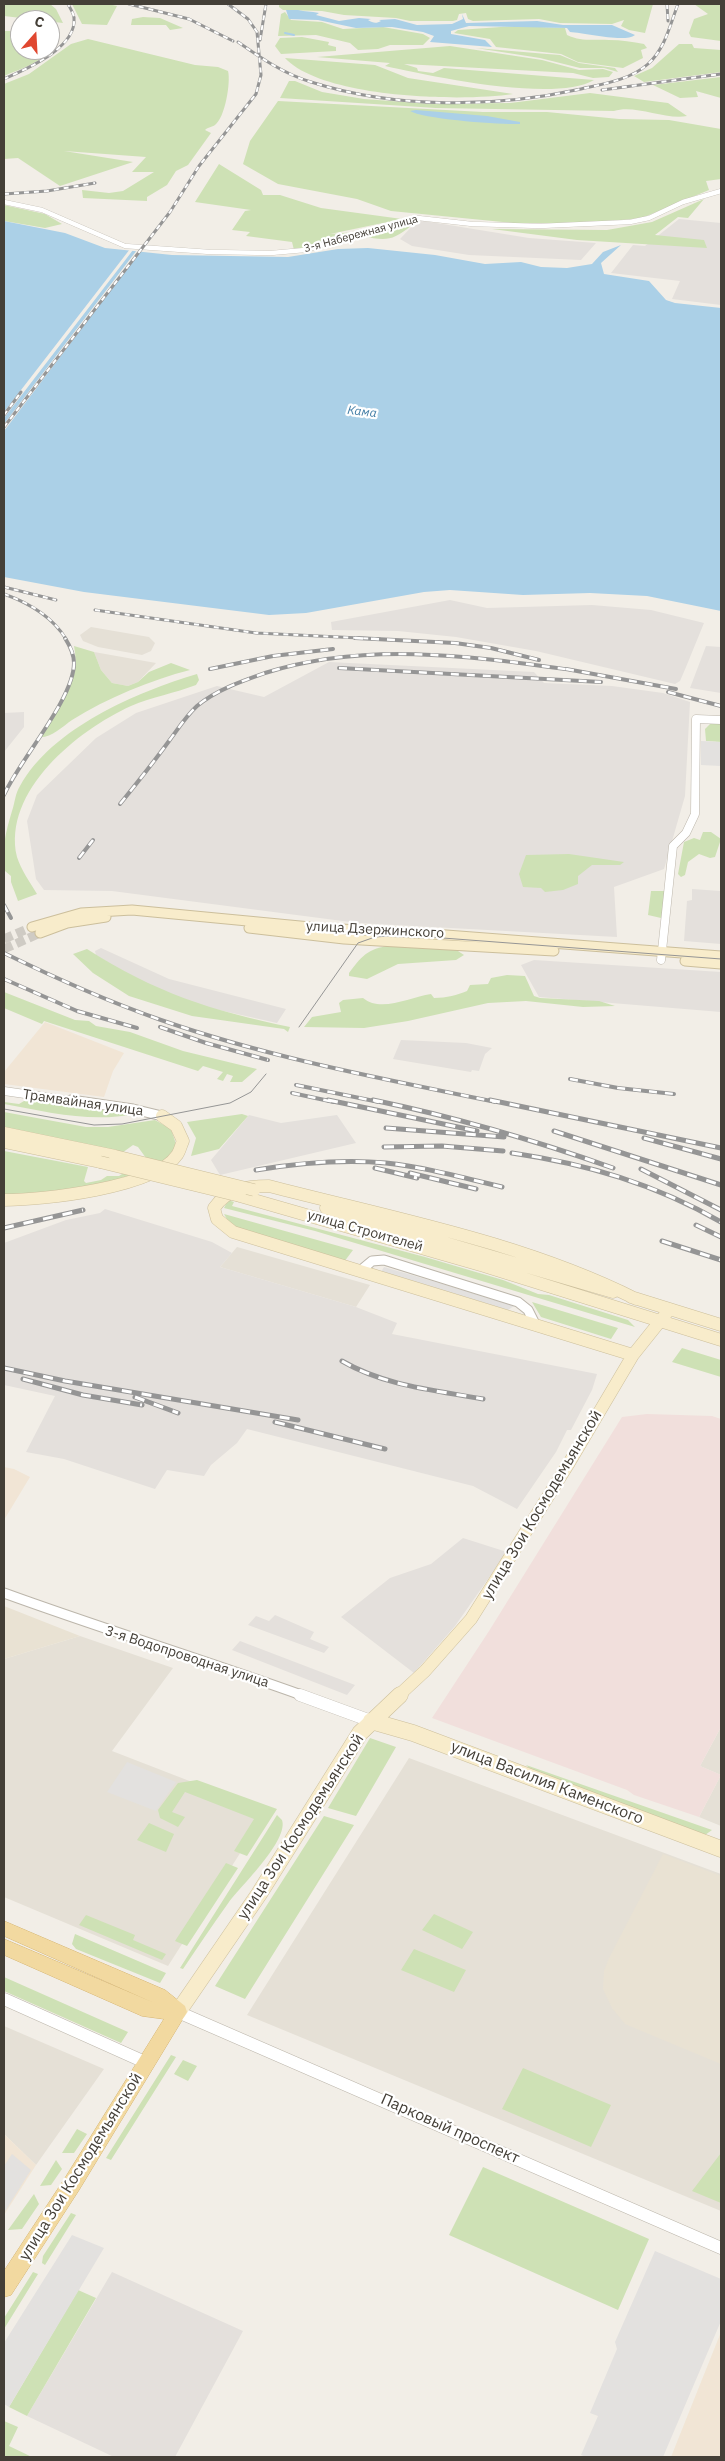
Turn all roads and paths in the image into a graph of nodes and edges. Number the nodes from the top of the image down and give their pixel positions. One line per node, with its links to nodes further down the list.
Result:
1 (721, 190): 2 (street, 3-я Набережная улица)
2 (4, 202)
3 (721, 720): 5 (street)
4 (36, 930): 5 (main road, улица Дзержинского)
5 (661, 956): 6 (main road, улица Дзержинского); 7 (main road, улица Дзержинского)
6 (721, 956)
7 (721, 964)
8 (4, 1091): 9 (street, Трамвайная улица)
9 (162, 1116): 14 (main road)
10 (4, 1133): 16 (main road, улица Строителей, bridge)
11 (4, 1142): 13 (main road, улица Строителей)
12 (4, 1148): 13 (main road)
13 (80, 1158): 18 (main road, улица Строителей, bridge)
14 (4, 1200)
15 (360, 1271): 16 (main road); 19 (main road); 19 (street)
16 (636, 1299): 17 (main road, улица Строителей)
17 (669, 1310): 18 (main road, улица Зои Космодемьянской); 20 (main road, улица Строителей)
18 (657, 1322): 21 (main road, улица Строителей); 22 (main road, улица Зои Космодемьянской)
19 (535, 1324): 22 (main road)
20 (721, 1325)
21 (721, 1340)
22 (633, 1355): 24 (main road, улица Зои Космодемьянской)
23 (4, 1593): 24 (street, 3-я Водопроводная улица)
24 (371, 1721): 25 (main road, улица Василия Каменского); 29 (main road, улица Зои Космодемьянской)
25 (721, 1848)
26 (4, 1928): 29 (main road, Парковый проспект)
27 (4, 1947): 29 (main road, Парковый проспект)
28 (4, 1999): 30 (street)
29 (178, 2012): 30 (main road, улица Зои Космодемьянской); 31 (street, Парковый проспект)
30 (147, 2063): 32 (main road, улица Зои Космодемьянской)
31 (721, 2248)
32 (4, 2288)

